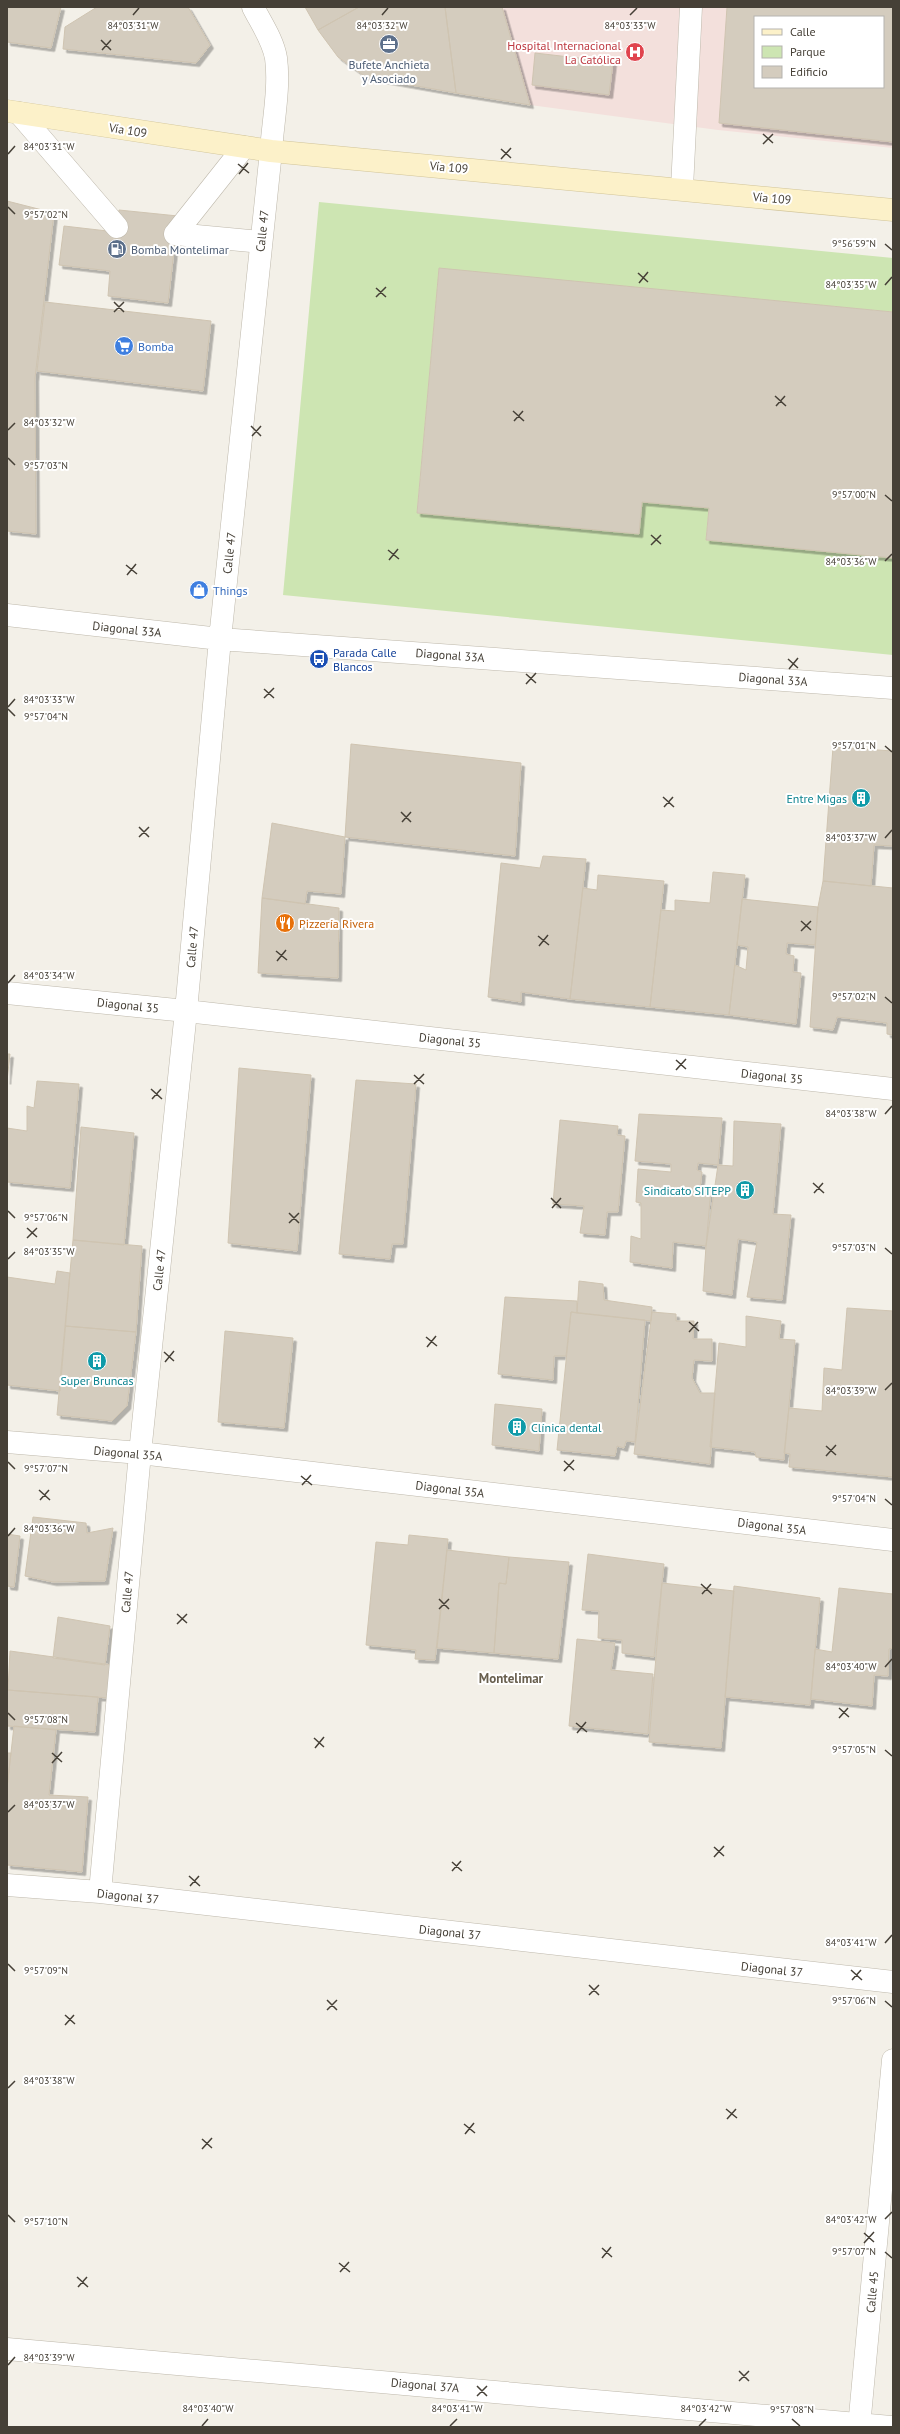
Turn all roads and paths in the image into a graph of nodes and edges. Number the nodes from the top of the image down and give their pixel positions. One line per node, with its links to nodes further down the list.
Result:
1 (253, 7): 5 (street, Calle 47)
2 (692, 7): 6 (street)
3 (13, 112): 4 (main road, Vía 109); 8 (street)
4 (244, 147): 5 (main road, Vía 109); 9 (street)
5 (271, 151): 6 (main road, Vía 109); 9 (street, Calle 47)
6 (682, 188): 7 (main road, Vía 109)
7 (893, 210)
8 (117, 227)
9 (261, 242): 11 (street, Calle 47)
10 (7, 615): 11 (street, Diagonal 33A)
11 (220, 639): 12 (street, Diagonal 33A); 14 (street, Calle 47)
12 (893, 688)
13 (7, 993): 14 (street, Diagonal 35)
14 (186, 1010): 15 (street, Diagonal 35); 17 (street, Calle 47)
15 (893, 1089)
16 (7, 1442): 17 (street, Diagonal 35A)
17 (140, 1453): 18 (street, Diagonal 35A); 20 (street, Calle 47)
18 (893, 1540)
19 (7, 1885): 20 (street, Diagonal 37)
20 (100, 1892): 21 (street, Diagonal 37)
21 (893, 1982)
22 (893, 2060): 24 (street, Calle 45)
23 (7, 2349): 24 (street, Diagonal 37A)
24 (859, 2425): 25 (street, Diagonal 37A)
25 (890, 2427)

